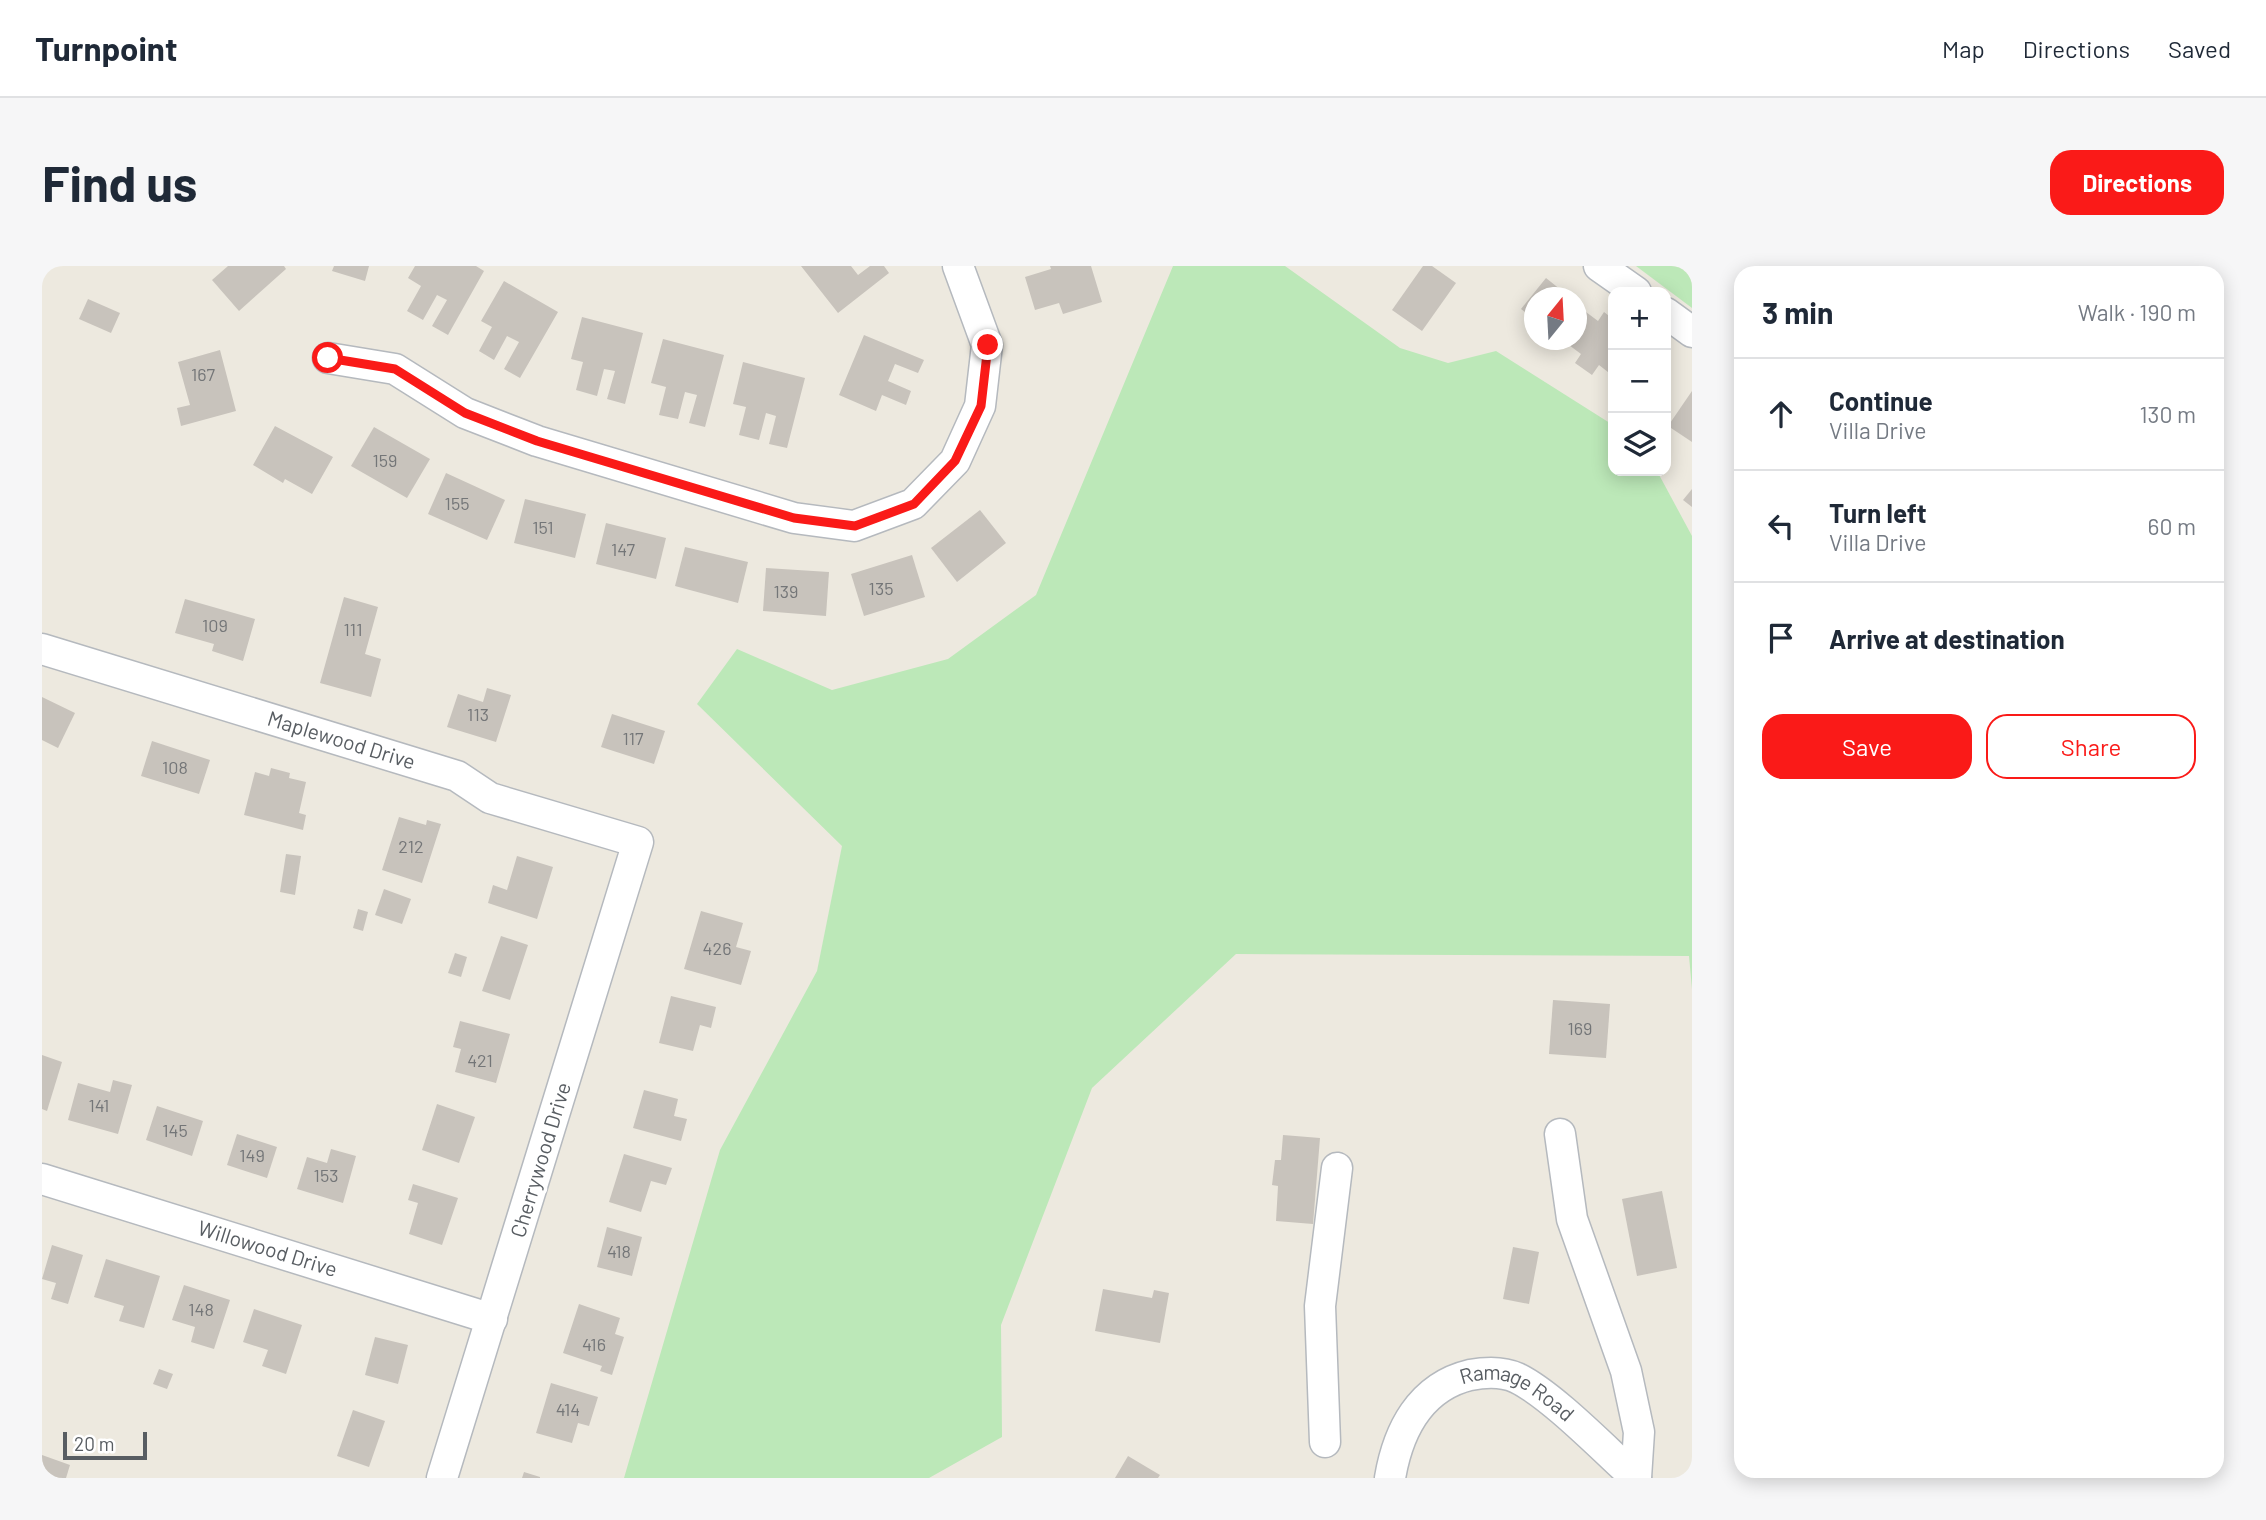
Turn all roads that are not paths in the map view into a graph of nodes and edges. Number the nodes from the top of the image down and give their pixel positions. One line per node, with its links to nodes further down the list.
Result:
1 (958, 266): 6 (street)
2 (1599, 266): 3 (street)
3 (1629, 287)
4 (1671, 317): 5 (street)
5 (1692, 332)
6 (328, 358)
7 (42, 649): 8 (street, Maplewood Drive)
8 (638, 842): 12 (street, Cherrywood Drive)
9 (1560, 1134): 16 (street)
10 (1337, 1168): 13 (street)
11 (42, 1179): 12 (street, Willowood Drive)
12 (492, 1319): 14 (street, Cherrywood Drive)
13 (1325, 1442)
14 (442, 1478)
15 (1390, 1478): 16 (street, Ramage Road)
16 (1636, 1478)

